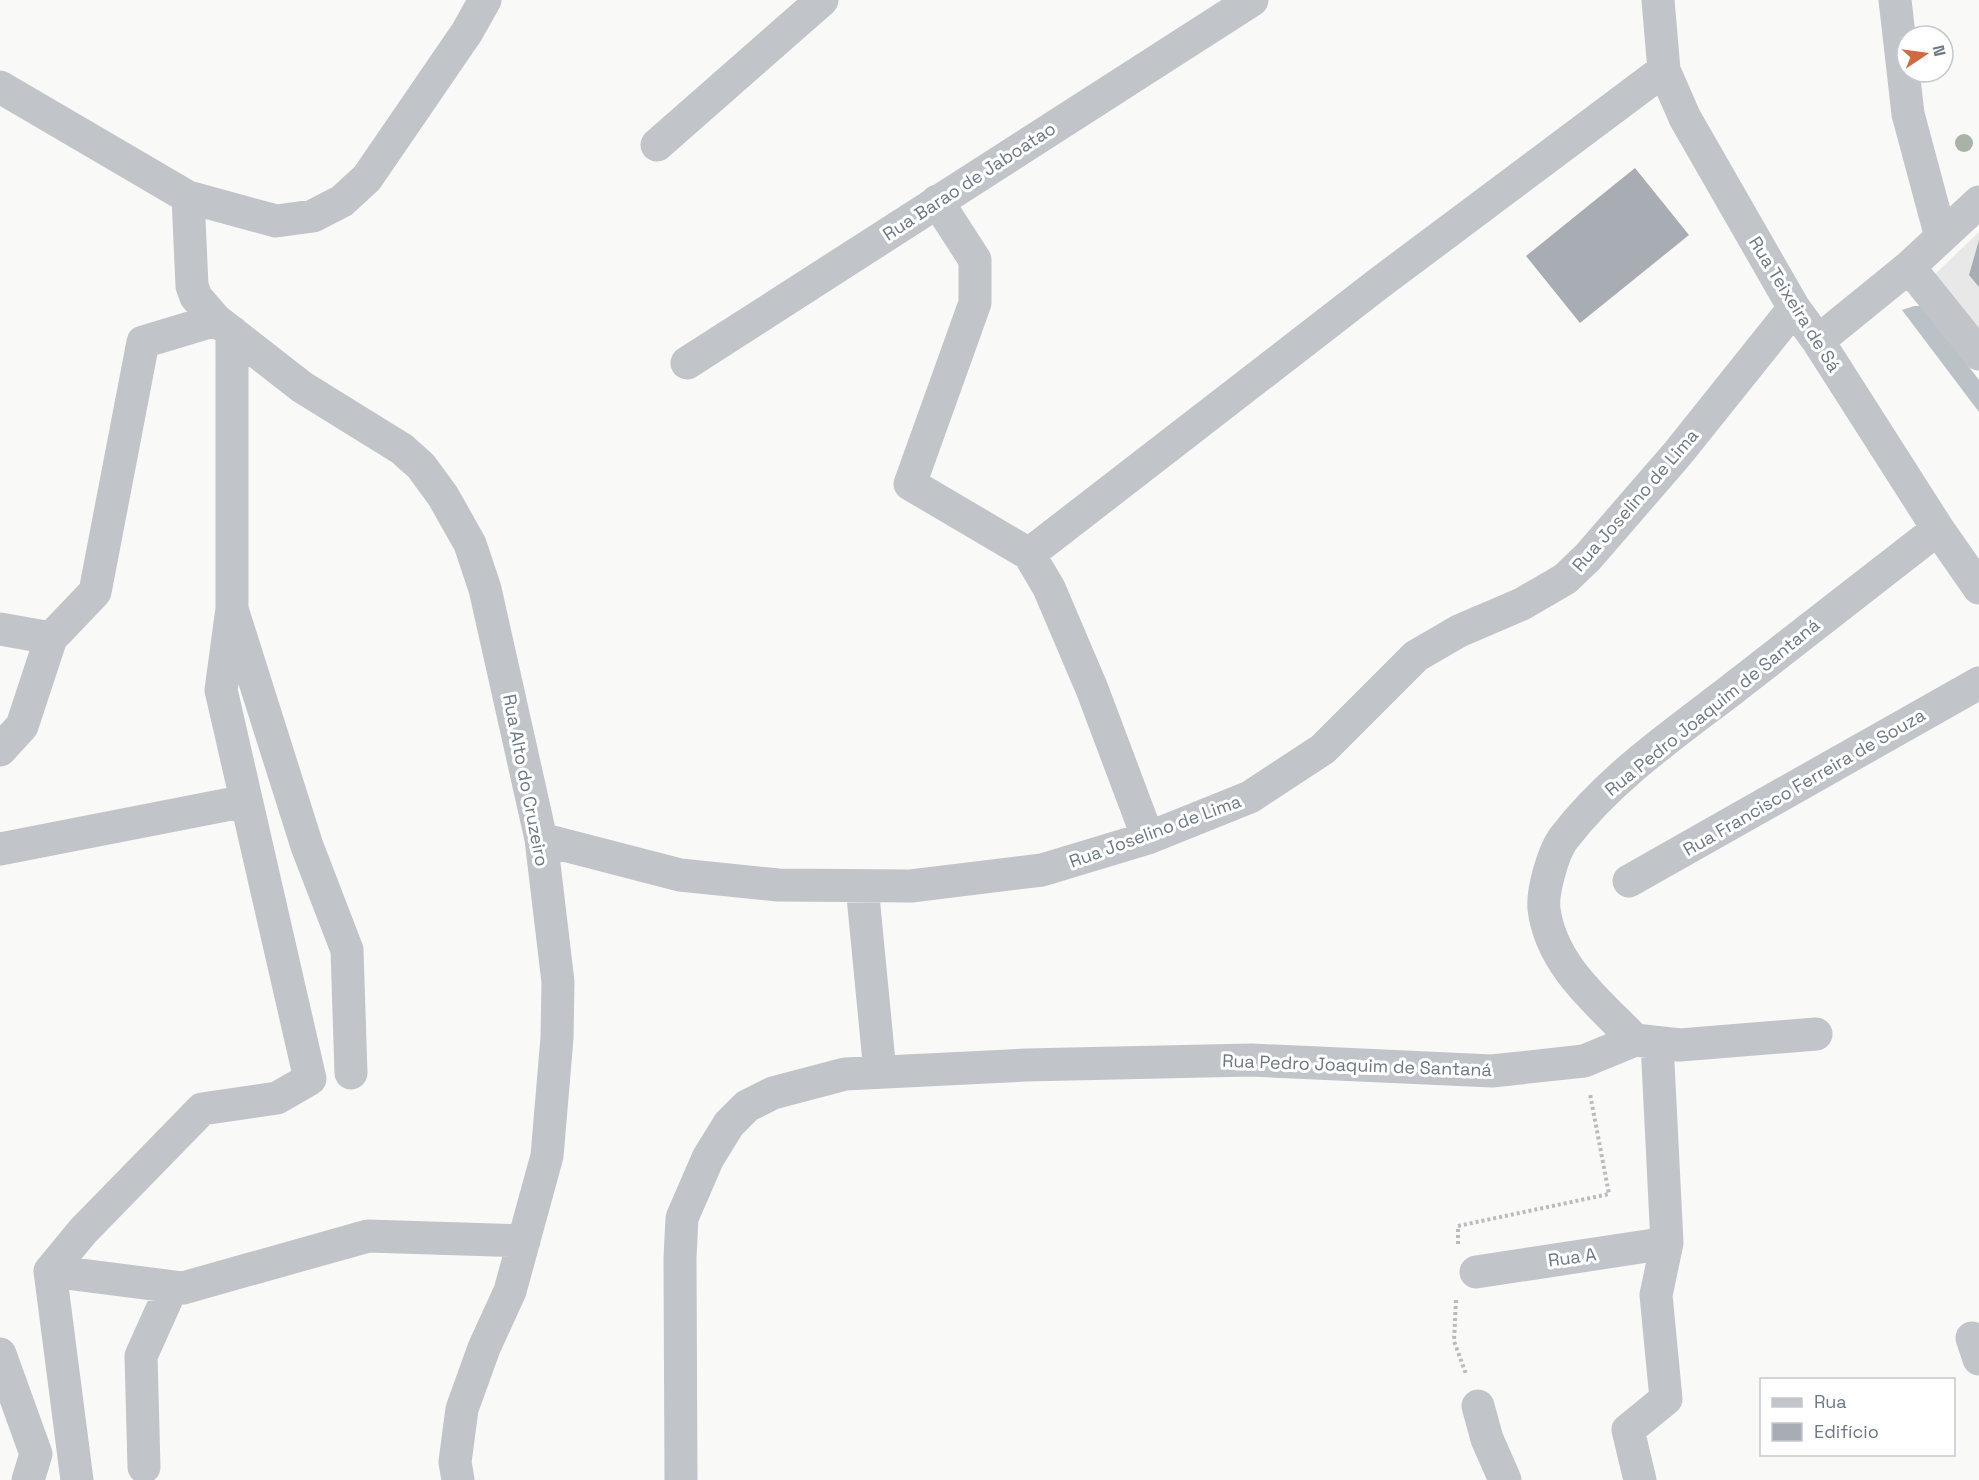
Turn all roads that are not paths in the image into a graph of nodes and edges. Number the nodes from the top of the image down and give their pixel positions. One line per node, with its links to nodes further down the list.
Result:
1 (485, 0): 9 (street)
2 (822, 0): 8 (street)
3 (1252, 0): 10 (street, Rua Barao de Jaboatao)
4 (1658, 0): 6 (street, Rua Teixeira de Sá)
5 (1895, 0): 12 (street)
6 (1664, 70): 14 (street, Rua Teixeira de Sá); 20 (street)
7 (0, 87): 9 (street)
8 (657, 145)
9 (188, 197): 15 (street, Rua Alto do Cruzeiro)
10 (937, 201): 18 (street, Rua Barao de Jaboatao); 20 (street)
11 (1979, 202): 12 (street)
12 (1941, 237): 13 (street)
13 (1909, 267): 16 (street); 17 (street)
14 (1794, 308): 16 (street, Rua Teixeira de Sá); 28 (street, Rua Joselino de Lima)
15 (224, 326): 22 (street); 24 (street); 29 (street, Rua Alto do Cruzeiro)
16 (1818, 341): 19 (street, Rua Teixeira de Sá)
17 (1979, 354)
18 (687, 363)
19 (1938, 529): 21 (street, Rua Teixeira de Sá); 34 (street, Rua Pedro Joaquim de Santaná)
20 (1029, 554): 28 (street)
21 (1979, 588)
22 (232, 609): 27 (street); 36 (street)
23 (0, 628): 24 (street)
24 (51, 638): 26 (street)
25 (1979, 683): 31 (street, Rua Francisco Ferreira de Souza)
26 (0, 750)
27 (246, 801): 30 (street); 39 (street)
28 (1148, 838): 32 (street, Rua Joselino de Lima)
29 (541, 839): 32 (street, Rua Joselino de Lima); 37 (street, Rua Alto do Cruzeiro)
30 (0, 849)
31 (1629, 881)
32 (862, 886): 35 (street)
33 (1815, 1034): 34 (street)
34 (1646, 1041): 35 (street, Rua Pedro Joaquim de Santaná); 38 (street)
35 (880, 1072): 48 (street, Rua Pedro Joaquim de Santaná)
36 (351, 1073)
37 (524, 1241): 41 (street); 47 (street, Rua Alto do Cruzeiro)
38 (1667, 1243): 40 (street, Rua A); 50 (street)
39 (50, 1271): 41 (street); 46 (street)
40 (1476, 1272)
41 (172, 1287): 44 (street)
42 (0, 1354): 45 (street)
43 (1478, 1406): 49 (street)
44 (144, 1467)
45 (28, 1480)
46 (77, 1480)
47 (458, 1480)
48 (681, 1480)
49 (1505, 1480)
50 (1640, 1480)

